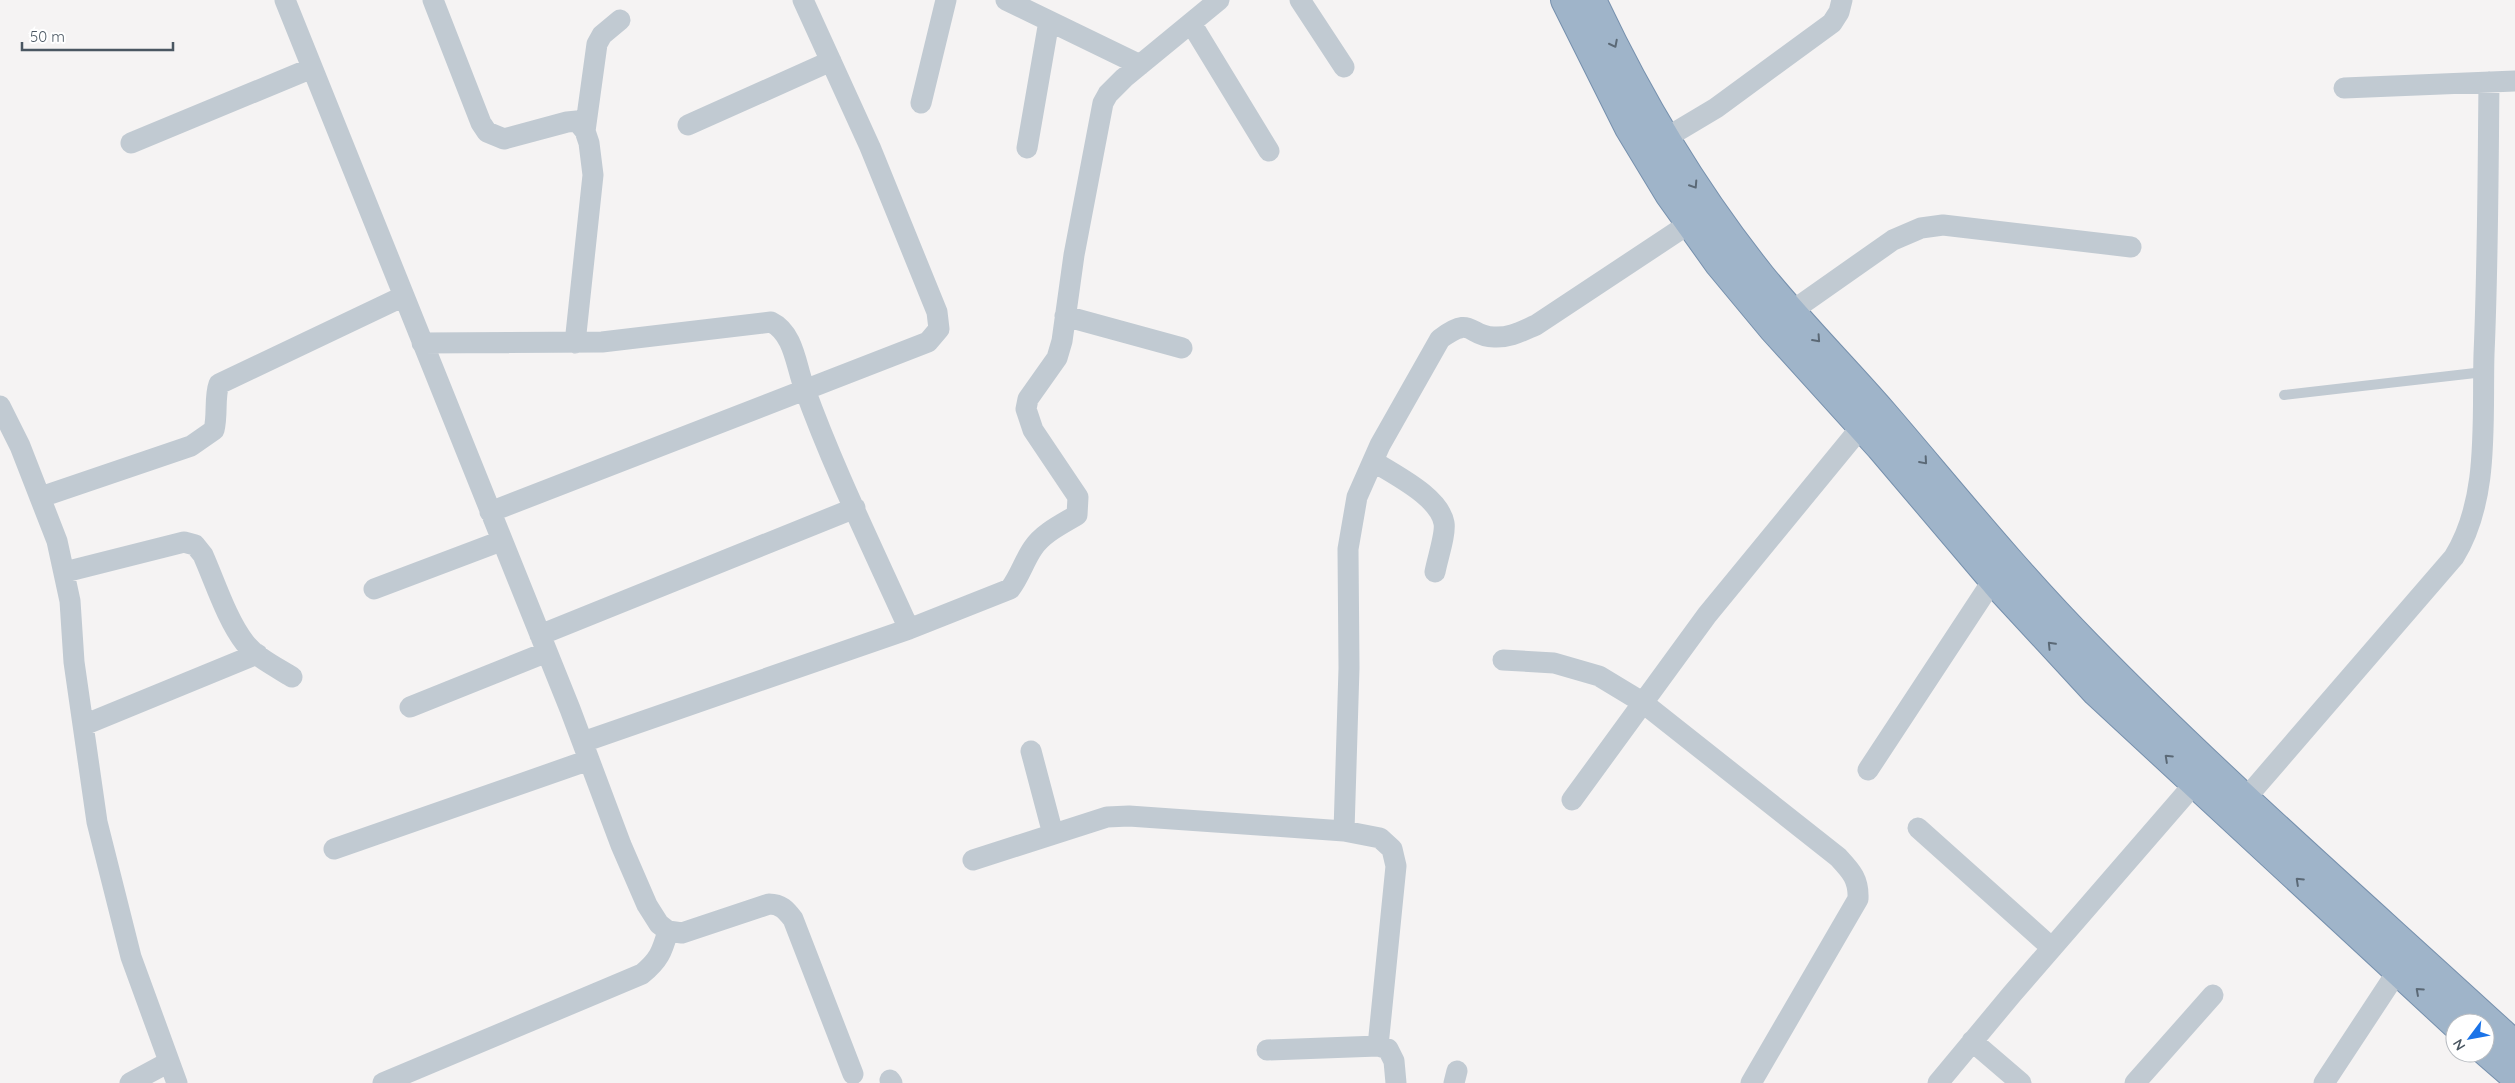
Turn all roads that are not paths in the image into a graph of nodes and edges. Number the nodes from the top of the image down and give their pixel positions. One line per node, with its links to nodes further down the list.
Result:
1 (285, 0): 16 (street)
2 (433, 0): 23 (street)
3 (803, 0): 14 (street)
4 (946, 0): 21 (street)
5 (1006, 0): 12 (street)
6 (1219, 0): 13 (street)
7 (1300, 0): 17 (street)
8 (1565, 0): 28 (highway)
9 (1592, 0): 24 (highway, one-way to 24)
10 (1842, 0): 24 (street)
11 (620, 20): 23 (street)
12 (1049, 20): 15 (street); 26 (street)
13 (1191, 23): 15 (street); 27 (street)
14 (831, 61): 22 (street); 37 (street)
15 (1140, 65): 32 (street)
16 (312, 68): 25 (street); 30 (street)
17 (1344, 68)
18 (2489, 82): 19 (street); 20 (street); 36 (street)
19 (2515, 82)
20 (2344, 88)
21 (921, 103)
22 (688, 125)
23 (585, 131): 34 (street)
24 (1664, 140): 31 (highway, one-way to 31)
25 (131, 143)
26 (1027, 148)
27 (1269, 151)
28 (1690, 223): 40 (highway); 41 (street)
29 (2131, 247): 31 (street)
30 (404, 296): 33 (street); 42 (street)
31 (1792, 311): 62 (highway, one-way to 62)
32 (1065, 316): 35 (street); 50 (street)
33 (422, 343): 34 (street); 44 (street)
34 (575, 343): 37 (street)
35 (1182, 348)
36 (2484, 372): 38 (lane); 62 (street)
37 (805, 388): 43 (street); 44 (street)
38 (2284, 395)
39 (0, 406): 42 (street)
40 (1862, 426): 48 (highway); 55 (street)
41 (1372, 462): 47 (street); 65 (street)
42 (41, 497): 46 (street)
43 (855, 508): 50 (street); 51 (street)
44 (490, 512): 45 (street)
45 (501, 541): 49 (street); 51 (street)
46 (65, 572): 52 (street); 57 (street)
47 (1435, 572)
48 (1993, 580): 60 (street); 61 (highway, one-way to 48)
49 (374, 590)
50 (909, 629): 58 (street)
51 (543, 643): 56 (street); 58 (street)
52 (257, 654): 54 (street); 57 (street)
53 (1503, 660): 55 (street)
54 (292, 677)
55 (1642, 702): 63 (street); 87 (street)
56 (410, 707)
57 (84, 725): 80 (street)
58 (586, 751): 67 (street); 69 (street)
59 (1031, 751): 66 (street)
60 (1868, 770)
61 (2195, 783): 70 (street); 72 (highway, one-way to 61)
62 (2246, 798): 71 (highway)
63 (1572, 800)
64 (1918, 828): 70 (street)
65 (1344, 831): 66 (street); 77 (street)
66 (1053, 834): 68 (street)
67 (334, 848)
68 (973, 860)
69 (668, 931): 81 (street); 85 (street)
70 (2052, 948): 75 (street)
71 (2418, 956): 72 (street); 76 (highway)
72 (2397, 972): 74 (highway, one-way to 72); 91 (street)
73 (2213, 996): 90 (street)
74 (2445, 1015)
75 (1972, 1041): 88 (street); 89 (street)
76 (2515, 1045)
77 (1378, 1046): 78 (street); 86 (street)
78 (1268, 1050)
79 (2495, 1060): 82 (highway)
80 (169, 1062): 83 (street); 84 (street)
81 (853, 1074)
82 (2515, 1077)
83 (130, 1083)
84 (178, 1083)
85 (383, 1083)
86 (1396, 1083)
87 (1751, 1083)
88 (1938, 1083)
89 (2021, 1083)
90 (2135, 1083)
91 (2324, 1083)

